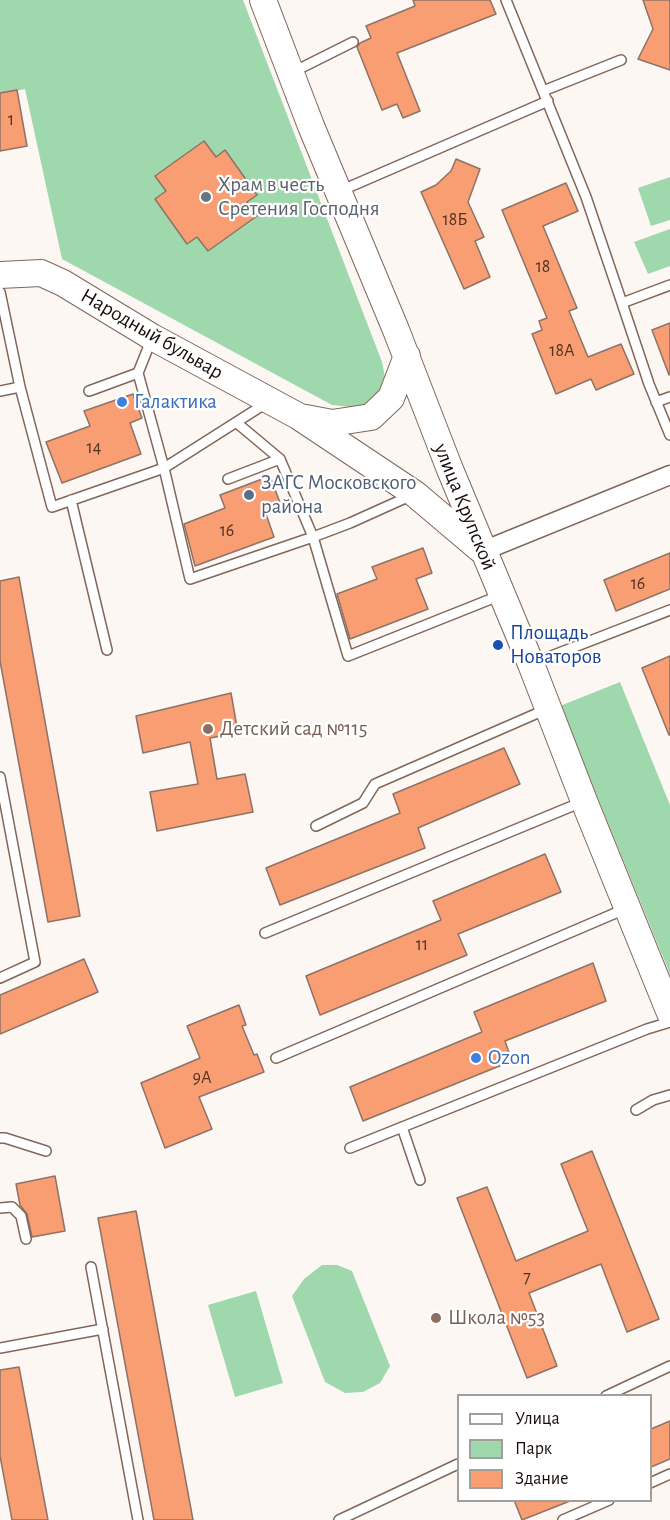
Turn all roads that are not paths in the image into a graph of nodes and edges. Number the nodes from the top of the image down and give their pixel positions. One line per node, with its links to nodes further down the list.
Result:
1 (263, 0): 5 (street, улица Крупской)
2 (506, 0): 6 (lane)
3 (352, 42): 5 (lane)
4 (621, 60): 6 (lane)
5 (291, 73): 8 (street, улица Крупской)
6 (543, 91): 7 (lane)
7 (548, 101): 8 (lane); 12 (lane)
8 (338, 192): 14 (street, улица Крупской)
9 (0, 274): 13 (street, Народный бульвар)
10 (670, 285): 12 (lane)
11 (0, 292): 16 (lane)
12 (622, 303): 21 (lane)
13 (152, 337): 15 (lane); 20 (street, Народный бульвар)
14 (407, 356): 22 (street, Народный бульвар); 26 (street, улица Крупской)
15 (138, 373): 18 (lane); 27 (lane)
16 (20, 387): 17 (lane); 31 (lane)
17 (0, 391)
18 (89, 391)
19 (670, 397): 21 (lane)
20 (270, 401): 22 (street, Народный бульвар); 23 (lane)
21 (656, 402): 24 (lane)
22 (298, 416): 30 (street, Народный бульвар)
23 (237, 423): 25 (lane); 27 (lane)
24 (670, 435)
25 (280, 459): 29 (lane); 32 (lane)
26 (449, 467): 30 (street); 33 (street, улица Крупской)
27 (164, 468): 31 (lane); 32 (lane)
28 (670, 476): 33 (street)
29 (228, 479)
30 (415, 494): 32 (lane); 33 (street, Народный бульвар)
31 (71, 500): 36 (lane)
32 (313, 537): 34 (lane)
33 (483, 551): 34 (street, улица Крупской)
34 (501, 595): 37 (street, улица Крупской)
35 (669, 613): 37 (lane)
36 (107, 650)
37 (531, 664): 38 (street, улица Крупской)
38 (549, 708): 40 (street, улица Крупской); 41 (lane)
39 (0, 777): 44 (lane)
40 (584, 801): 42 (street, улица Крупской); 43 (lane)
41 (316, 826)
42 (627, 908): 45 (street, улица Крупской); 47 (lane)
43 (265, 933)
44 (0, 978)
45 (670, 1013)
46 (670, 1022): 50 (lane)
47 (276, 1058)
48 (670, 1095): 49 (lane)
49 (636, 1110)
50 (402, 1127): 52 (lane); 54 (lane)
51 (0, 1138): 53 (lane)
52 (350, 1148)
53 (46, 1151)
54 (420, 1180)
55 (0, 1208): 56 (lane)
56 (26, 1239)
57 (91, 1267): 58 (lane)
58 (103, 1329): 59 (lane); 66 (lane)
59 (0, 1348)
60 (670, 1366): 61 (lane)
61 (608, 1394)
62 (457, 1465): 67 (lane)
63 (670, 1474): 64 (lane)
64 (652, 1483)
65 (604, 1502): 68 (lane)
66 (138, 1520)
67 (339, 1520)
68 (563, 1520)

